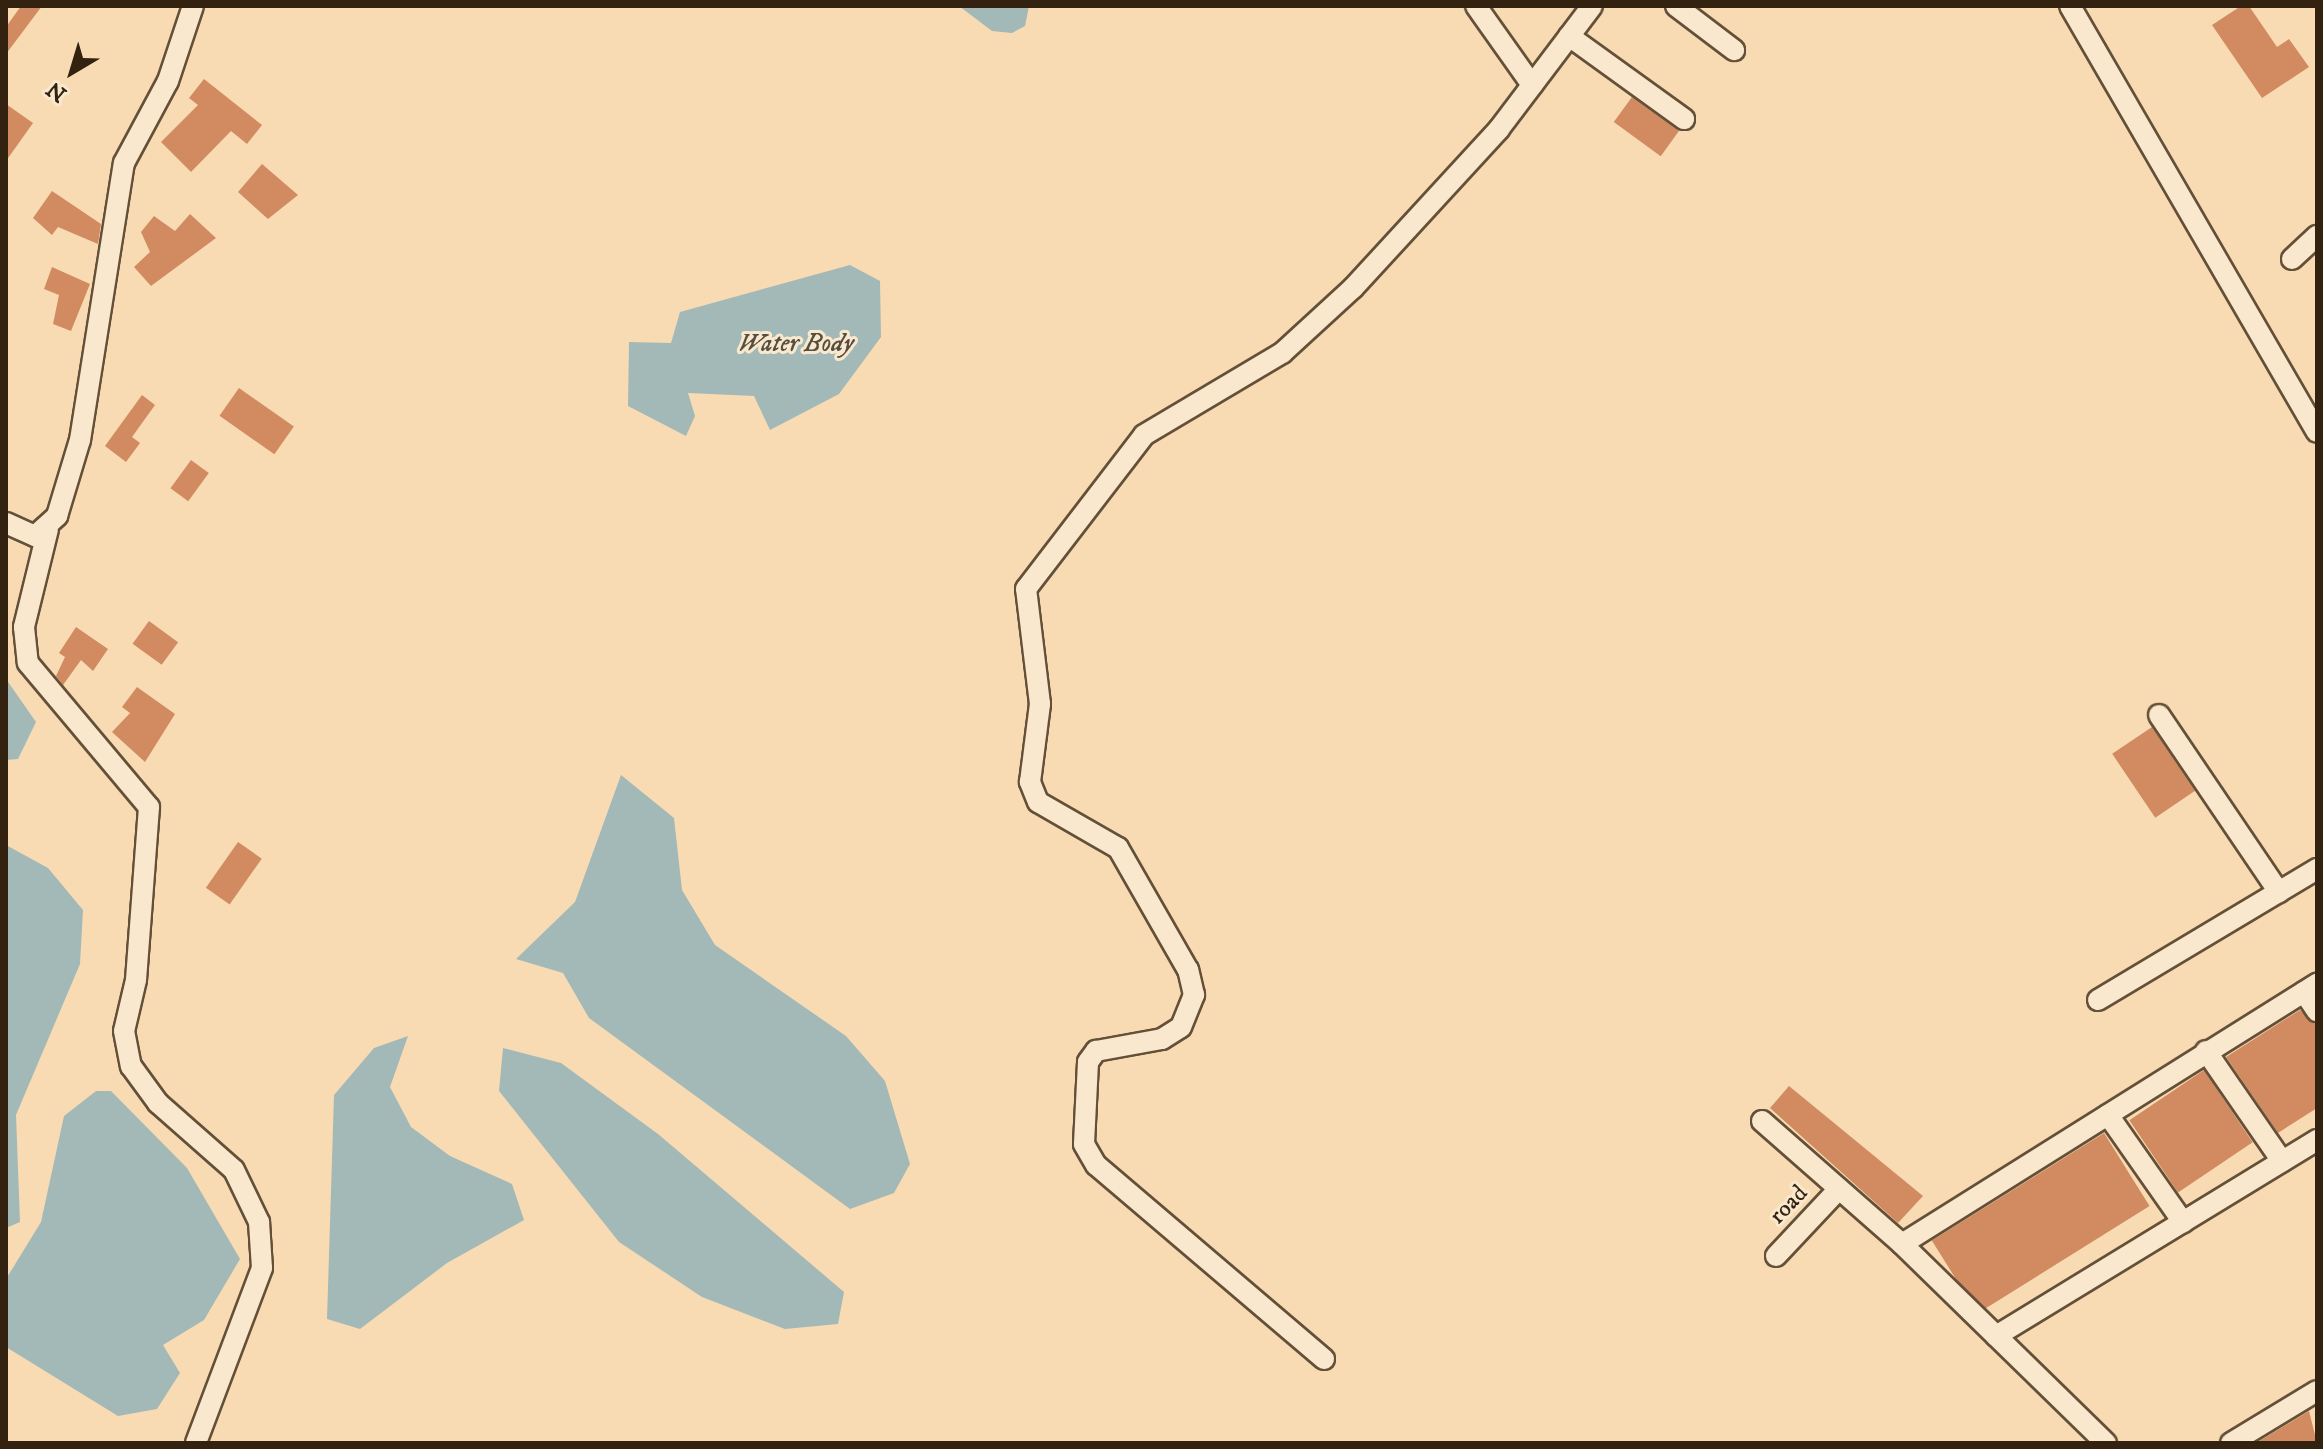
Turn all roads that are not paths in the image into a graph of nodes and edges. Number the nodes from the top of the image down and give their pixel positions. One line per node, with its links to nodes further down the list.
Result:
1 (193, 6): 14 (street)
2 (1476, 6): 8 (street)
3 (1592, 6): 6 (street)
4 (1676, 6): 7 (street)
5 (2070, 6): 12 (street)
6 (1569, 36): 8 (street); 9 (street)
7 (1734, 50)
8 (1532, 85): 31 (street)
9 (1684, 119)
10 (2317, 236): 11 (street)
11 (2292, 259)
12 (2317, 432)
13 (6, 523): 14 (street)
14 (48, 529): 33 (street)
15 (2159, 715): 17 (street)
16 (2317, 869): 17 (street)
17 (2279, 892): 19 (street)
18 (2310, 988): 20 (street); 21 (street)
19 (2098, 1000)
20 (2317, 1011)
21 (2206, 1051): 22 (street); 25 (street)
22 (2108, 1115): 27 (street); 28 (street)
23 (1762, 1121): 26 (street)
24 (2317, 1140): 25 (street)
25 (2282, 1161): 27 (street)
26 (1839, 1189): 28 (street); 29 (street, road)
27 (2183, 1222): 30 (street)
28 (1902, 1244): 30 (street)
29 (1776, 1256)
30 (1996, 1336): 34 (street)
31 (1324, 1359)
32 (2316, 1394): 35 (street)
33 (196, 1443)
34 (2106, 1443)
35 (2231, 1443)

